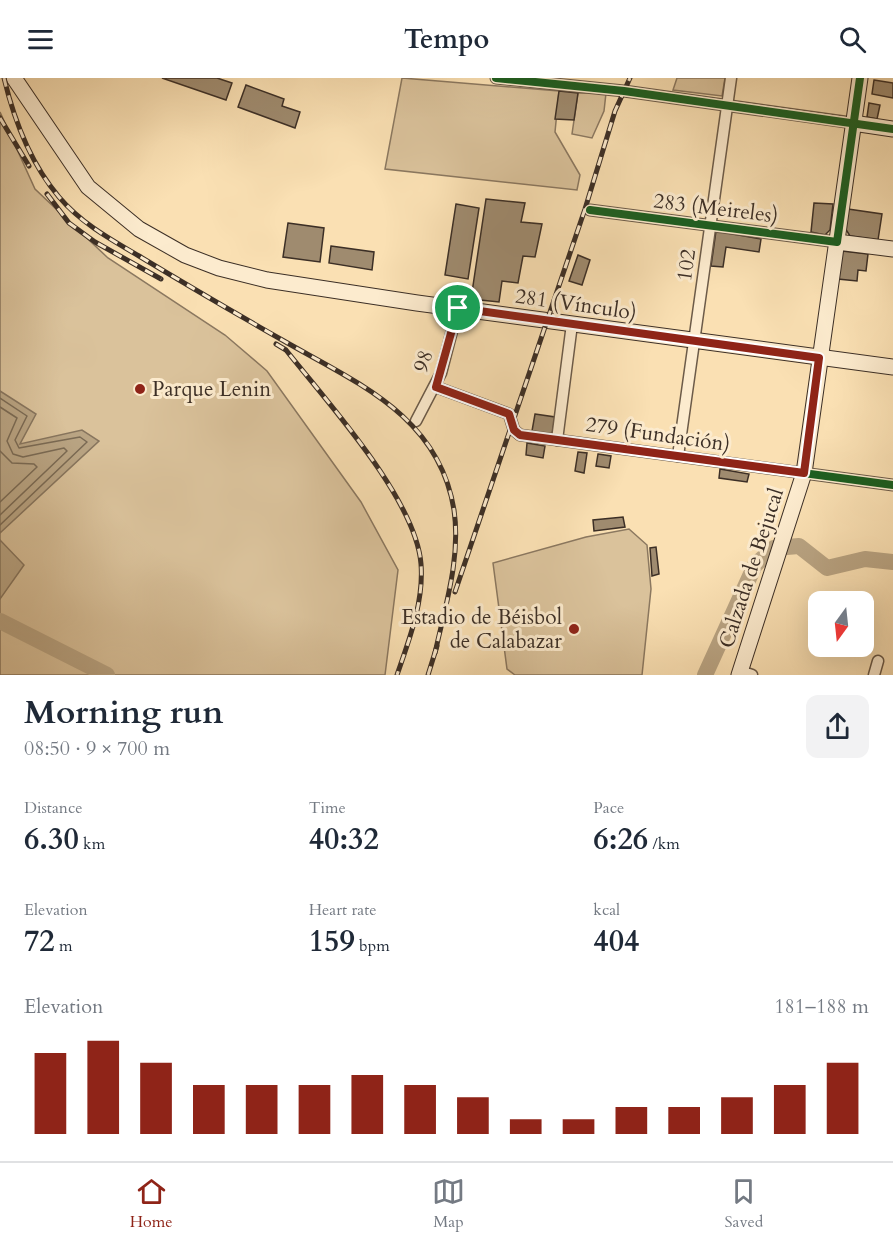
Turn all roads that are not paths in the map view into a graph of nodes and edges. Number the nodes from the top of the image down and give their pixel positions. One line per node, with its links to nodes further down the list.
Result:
1 (14, 78): 16 (main road, 281 (Vínculo))
2 (496, 78): 7 (street)
3 (567, 78): 7 (street)
4 (609, 78): 8 (street)
5 (731, 78): 9 (street, 102)
6 (860, 78): 10 (main road, Calzada de Bejucal)
7 (576, 87): 8 (street)
8 (603, 88): 9 (street)
9 (728, 104): 10 (street); 13 (street, 102)
10 (853, 123): 11 (main road); 14 (main road, Calzada de Bejucal)
11 (893, 129)
12 (590, 210): 13 (street, 283 (Meireles))
13 (711, 225): 14 (street, 283 (Meireles)); 18 (street, 102)
14 (837, 242): 15 (main road, 283 (Meireles)); 19 (main road, Calzada de Bejucal)
15 (893, 249)
16 (458, 308): 17 (main road, 281 (Vínculo)); 21 (street, 98)
17 (572, 324): 18 (main road, 281 (Vínculo)); 23 (street)
18 (695, 340): 19 (main road, 281 (Vínculo)); 24 (street, 102)
19 (819, 358): 20 (main road, 281 (Vínculo)); 25 (main road, Calzada de Bejucal)
20 (893, 367)
21 (436, 387): 22 (street, 98); 23 (street, 279 (Fundación))
22 (416, 421)
23 (557, 440): 24 (street, 279 (Fundación))
24 (678, 456): 25 (street, 279 (Fundación))
25 (802, 480): 26 (street, 279 (Fundación)); 28 (main road, Calzada de Bejucal)
26 (893, 485)
27 (878, 661): 29 (street)
28 (744, 674)
29 (874, 675)

